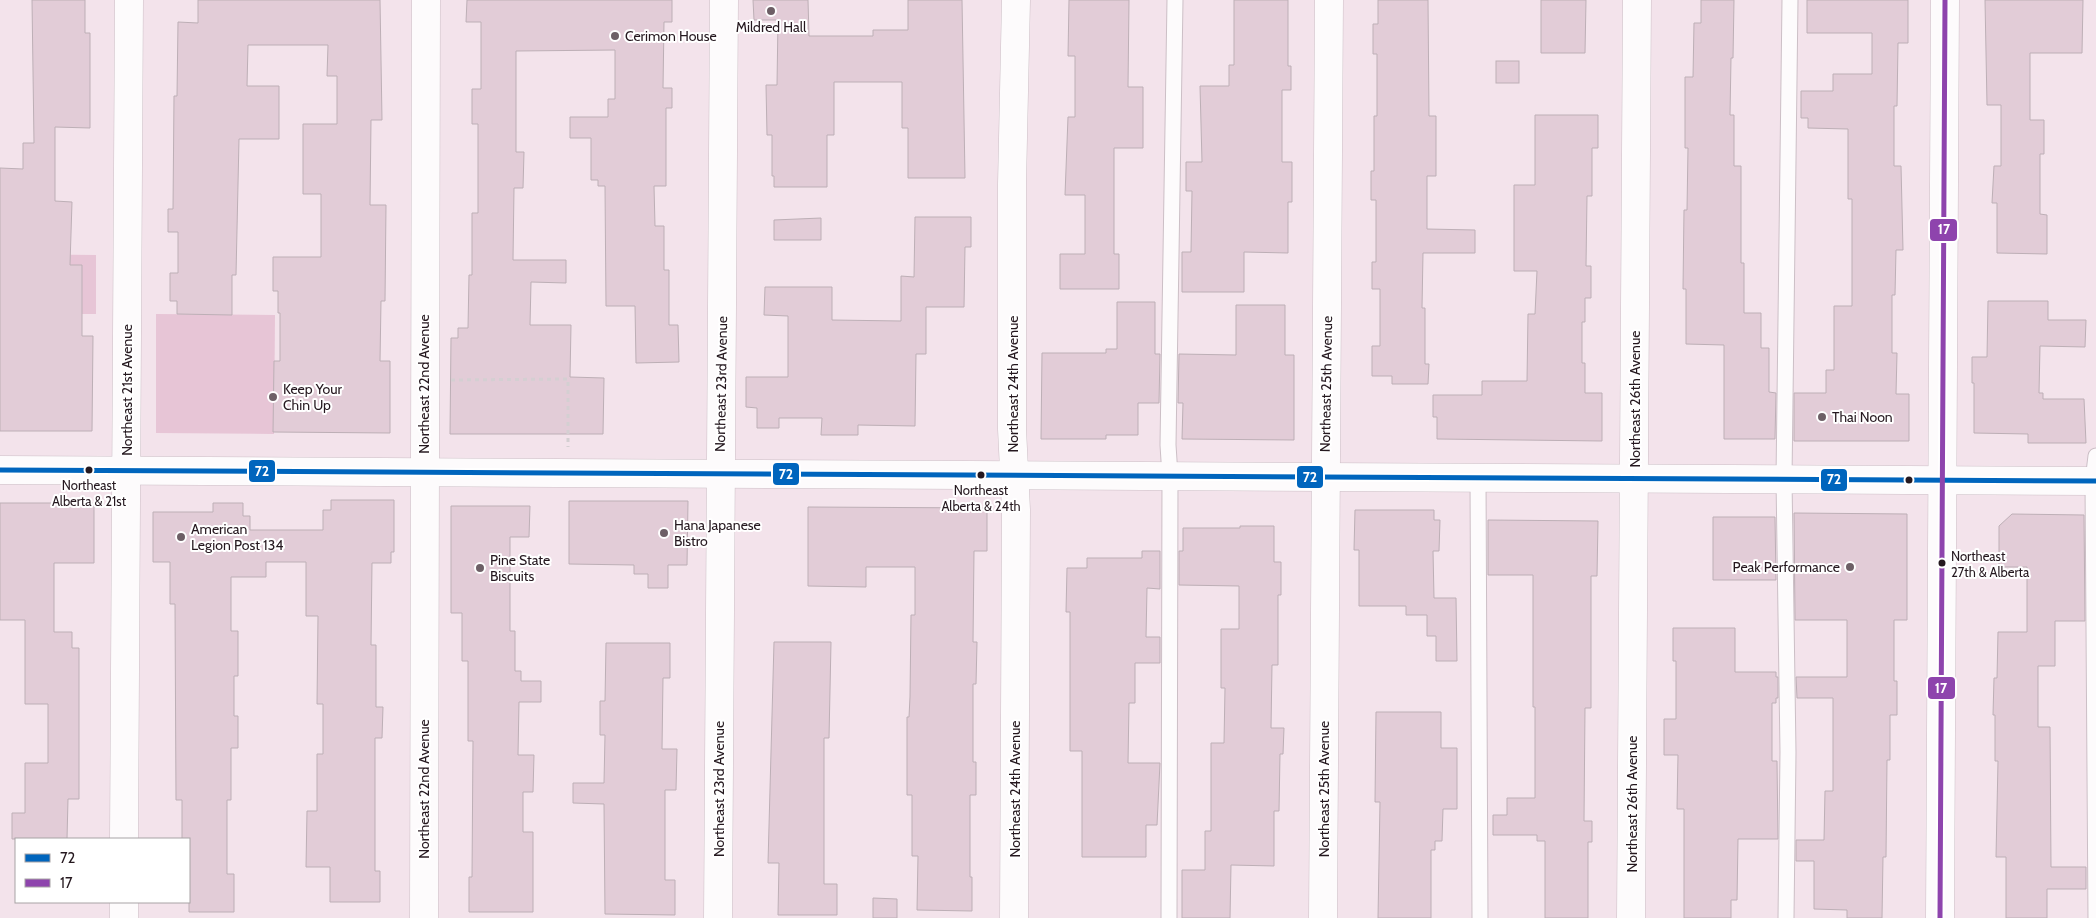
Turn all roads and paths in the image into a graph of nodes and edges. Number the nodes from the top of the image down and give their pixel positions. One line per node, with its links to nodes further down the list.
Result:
1 (129, 0): 12 (street, Northeast 21st Avenue)
2 (426, 0): 10 (street, Northeast 22nd Avenue)
3 (724, 0): 16 (street, Northeast 23rd Avenue)
4 (1016, 0): 17 (street, Northeast 24th Avenue)
5 (1175, 0): 18 (lane)
6 (1329, 0): 19 (street, Northeast 25th Avenue)
7 (1636, 0): 21 (street, Northeast 26th Avenue)
8 (1790, 0): 22 (lane)
9 (1944, 0): 23 (street)
10 (424, 380): 13 (street, Northeast 22nd Avenue); 14 (path)
11 (0, 470): 12 (street)
12 (126, 471): 13 (street); 24 (street, Northeast 21st Avenue)
13 (424, 472): 14 (street); 27 (street, Northeast 22nd Avenue)
14 (568, 473): 16 (street)
15 (2095, 473): 23 (street); 36 (lane)
16 (720, 474): 17 (street); 28 (street, Northeast 23rd Avenue)
17 (1014, 475): 18 (street); 29 (street, Northeast 24th Avenue)
18 (1170, 476): 19 (street); 30 (lane)
19 (1325, 477): 20 (street); 31 (street, Northeast 25th Avenue)
20 (1478, 478): 21 (street); 32 (lane)
21 (1634, 478): 22 (street); 33 (street, Northeast 26th Avenue)
22 (1784, 479): 23 (street); 34 (lane)
23 (1943, 480): 35 (street)
24 (124, 838)
25 (124, 903): 26 (street)
26 (124, 918)
27 (424, 918)
28 (718, 918)
29 (1014, 918)
30 (1169, 918)
31 (1323, 918)
32 (1480, 918)
33 (1631, 918)
34 (1786, 918)
35 (1940, 918)
36 (2096, 918)

